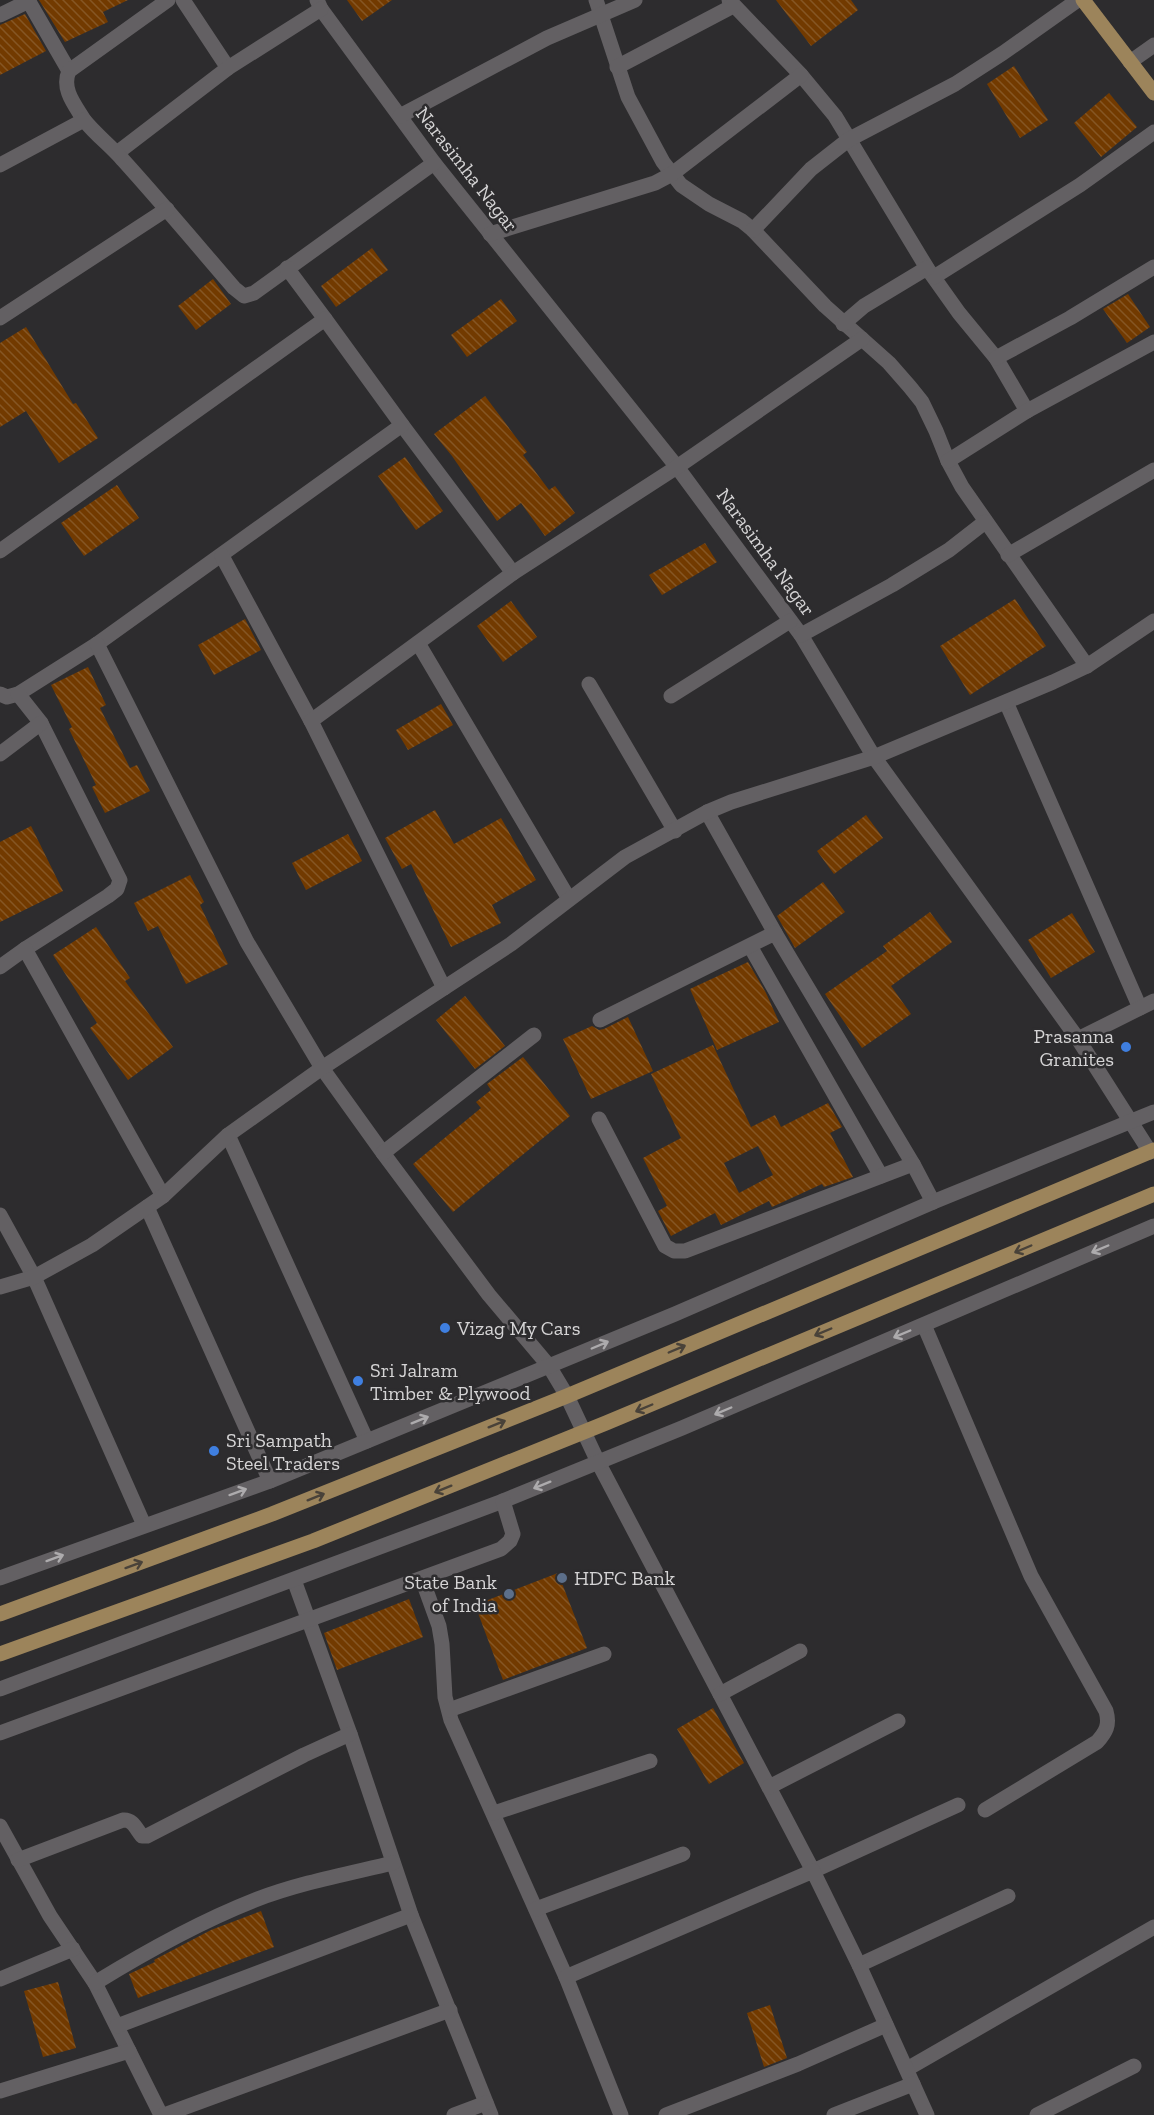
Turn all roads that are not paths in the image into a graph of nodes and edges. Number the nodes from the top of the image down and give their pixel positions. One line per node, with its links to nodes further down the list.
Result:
1 (28, 0): 10 (street); 15 (street)
2 (168, 0): 15 (street)
3 (183, 0): 14 (street)
4 (635, 0): 9 (street)
5 (1078, 0): 21 (street)
6 (1083, 0): 12 (main road)
7 (731, 3): 13 (street); 16 (street)
8 (319, 4): 14 (street); 18 (street, Narasimha Nagar)
9 (598, 7): 13 (street); 18 (street)
10 (0, 15)
11 (1154, 45): 12 (street)
12 (1130, 62): 17 (main road)
13 (617, 67): 25 (street)
14 (228, 68): 22 (street)
15 (69, 71): 19 (street)
16 (801, 75): 21 (street); 25 (street)
17 (1154, 93)
18 (400, 116): 23 (street, Narasimha Nagar)
19 (84, 120): 22 (street); 24 (street)
20 (1154, 132): 31 (street)
21 (848, 140): 27 (street); 31 (street)
22 (117, 153): 26 (street)
23 (434, 163): 28 (street, Narasimha Nagar); 30 (street)
24 (0, 165)
25 (672, 174): 27 (street); 28 (street)
26 (167, 209): 30 (street); 32 (street)
27 (753, 230): 34 (street)
28 (490, 234): 41 (street, Narasimha Nagar)
29 (1154, 267): 37 (street)
30 (287, 268): 33 (street)
31 (930, 273): 34 (street); 37 (street)
32 (0, 318)
33 (325, 319): 39 (street); 44 (street)
34 (843, 324): 35 (street)
35 (862, 339): 40 (street); 41 (street)
36 (1152, 349): 38 (street)
37 (996, 358): 38 (street)
38 (1027, 411): 40 (street)
39 (402, 425): 46 (street); 47 (street)
40 (948, 461): 43 (street)
41 (677, 467): 47 (street); 48 (street, Narasimha Nagar)
42 (1154, 470): 45 (street)
43 (985, 522): 45 (street); 50 (street)
44 (0, 550)
45 (1008, 555): 53 (street)
46 (222, 556): 52 (street); 59 (street)
47 (513, 573): 51 (street)
48 (790, 621): 50 (street, Narasimha Nagar); 57 (street)
49 (1154, 621): 53 (street)
50 (801, 635): 62 (street, Narasimha Nagar)
51 (418, 643): 59 (street); 65 (street)
52 (97, 644): 56 (street); 75 (street)
53 (1087, 666): 58 (street)
54 (589, 684): 64 (street)
55 (0, 694): 56 (street)
56 (18, 694): 60 (street)
57 (671, 696)
58 (1006, 702): 62 (street); 71 (street)
59 (311, 721): 70 (street)
60 (41, 723): 61 (street); 68 (street)
61 (0, 754)
62 (874, 757): 63 (street); 74 (street, Narasimha Nagar)
63 (707, 812): 64 (street); 66 (street)
64 (675, 831): 65 (street)
65 (569, 899): 70 (street)
66 (775, 933): 67 (street); 82 (street)
67 (750, 946): 72 (street); 83 (street)
68 (25, 949): 69 (street); 85 (street)
69 (0, 967)
70 (444, 988): 75 (street)
71 (1147, 1004): 74 (street)
72 (600, 1020)
73 (534, 1035): 81 (street)
74 (1078, 1039): 78 (street, Narasimha Nagar)
75 (322, 1068): 79 (street); 81 (street)
76 (1154, 1112): 78 (street)
77 (599, 1119): 83 (street)
78 (1131, 1122): 80 (street, Narasimha Nagar); 86 (street)
79 (228, 1135): 85 (street); 96 (street)
80 (1152, 1151): 94 (main road, one-way to 80)
81 (382, 1153): 93 (street)
82 (913, 1164): 83 (street); 86 (street)
83 (881, 1176)
84 (1154, 1194): 95 (main road, one-way to 95)
85 (163, 1196): 87 (street)
86 (933, 1202): 93 (street, one-way to 86)
87 (147, 1207): 90 (street); 98 (street)
88 (0, 1215): 90 (street)
89 (1154, 1226): 92 (street, one-way to 92)
90 (34, 1277): 91 (street); 100 (street)
91 (0, 1287)
92 (924, 1325): 97 (street, one-way to 97); 118 (street)
93 (549, 1366): 94 (street); 96 (street, one-way to 93)
94 (567, 1396): 95 (street); 104 (main road, one-way to 94)
95 (583, 1433): 97 (street); 107 (main road, one-way to 107)
96 (367, 1442): 98 (street)
97 (598, 1462): 99 (street, one-way to 99); 110 (street)
98 (270, 1481): 100 (street, one-way to 98)
99 (503, 1502): 102 (street); 103 (street)
100 (144, 1525): 101 (street, one-way to 100)
101 (0, 1577)
102 (422, 1579): 105 (street); 111 (street)
103 (294, 1580): 105 (street); 109 (street)
104 (0, 1614)
105 (309, 1621): 113 (street); 114 (street)
106 (800, 1651): 110 (street)
107 (0, 1654)
108 (604, 1654): 111 (street)
109 (0, 1689)
110 (720, 1694): 116 (street)
111 (448, 1710): 119 (street)
112 (898, 1721): 116 (street)
113 (0, 1733)
114 (350, 1734): 122 (street); 123 (street)
115 (650, 1761): 119 (street)
116 (769, 1786): 124 (street)
117 (958, 1806): 124 (street)
118 (985, 1810)
119 (494, 1813): 126 (street)
120 (0, 1826): 122 (street)
121 (683, 1854): 126 (street)
122 (18, 1860): 129 (street)
123 (393, 1863): 127 (street); 133 (street)
124 (813, 1871): 130 (street); 131 (street)
125 (1008, 1896): 130 (street)
126 (536, 1909): 131 (street)
127 (411, 1915): 134 (street); 136 (street)
128 (1154, 1927): 139 (street)
129 (73, 1949): 132 (street); 133 (street)
130 (859, 1965): 135 (street)
131 (566, 1977): 145 (street)
132 (0, 1979)
133 (95, 1983): 136 (street)
134 (450, 2010): 142 (street); 143 (street)
135 (886, 2025): 139 (street); 146 (street)
136 (117, 2026): 137 (street)
137 (129, 2051): 141 (street); 143 (street)
138 (1134, 2066): 149 (street)
139 (907, 2069): 140 (street)
140 (914, 2084): 147 (street); 148 (street)
141 (0, 2091)
142 (488, 2109): 144 (street)
143 (162, 2115)
144 (454, 2115)
145 (621, 2115)
146 (666, 2115)
147 (834, 2115)
148 (927, 2115)
149 (1037, 2115)

